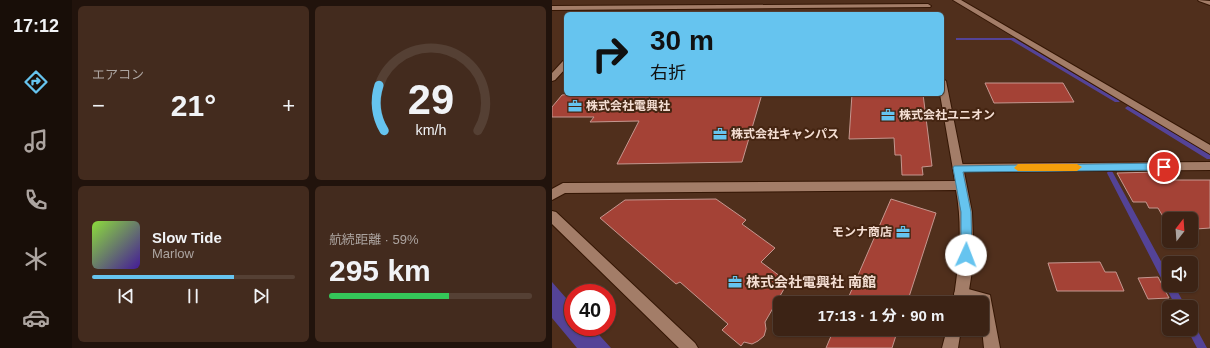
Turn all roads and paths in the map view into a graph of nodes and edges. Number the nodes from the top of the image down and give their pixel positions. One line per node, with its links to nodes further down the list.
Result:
1 (622, 0): 7 (street)
2 (956, 0): 13 (street)
3 (1201, 0): 5 (street)
4 (928, 3): 7 (street)
5 (1210, 4)
6 (552, 8): 7 (street)
7 (616, 8): 8 (street)
8 (612, 12)
9 (564, 65): 11 (street)
10 (564, 77): 11 (street)
11 (553, 78)
12 (944, 92): 15 (street)
13 (1210, 150)
14 (1210, 166): 15 (street)
15 (958, 168): 16 (street)
16 (961, 185): 17 (street); 19 (street)
17 (552, 196)
18 (552, 216): 22 (street)
19 (961, 296)
20 (989, 327): 24 (street)
21 (953, 336): 23 (street)
22 (690, 348)
23 (950, 348)
24 (992, 348)

